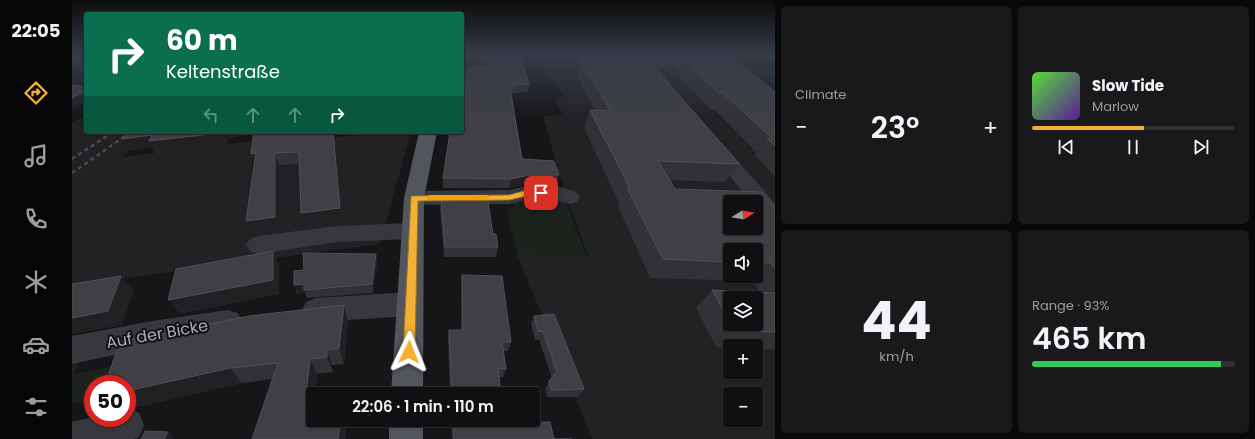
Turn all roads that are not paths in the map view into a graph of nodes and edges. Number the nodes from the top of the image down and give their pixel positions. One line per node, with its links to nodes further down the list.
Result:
1 (703, 131): 5 (street)
2 (428, 134): 4 (main road)
3 (570, 197): 4 (street)
4 (414, 198): 6 (main road)
5 (771, 207)
6 (412, 231): 7 (street); 8 (main road)
7 (258, 245)
8 (410, 304): 9 (street); 12 (main road)
9 (292, 311)
10 (254, 318): 11 (street, Auf der Bicke)
11 (72, 350)
12 (407, 387)
13 (119, 427): 15 (street)
14 (406, 427): 16 (main road)
15 (72, 439)
16 (406, 439)

